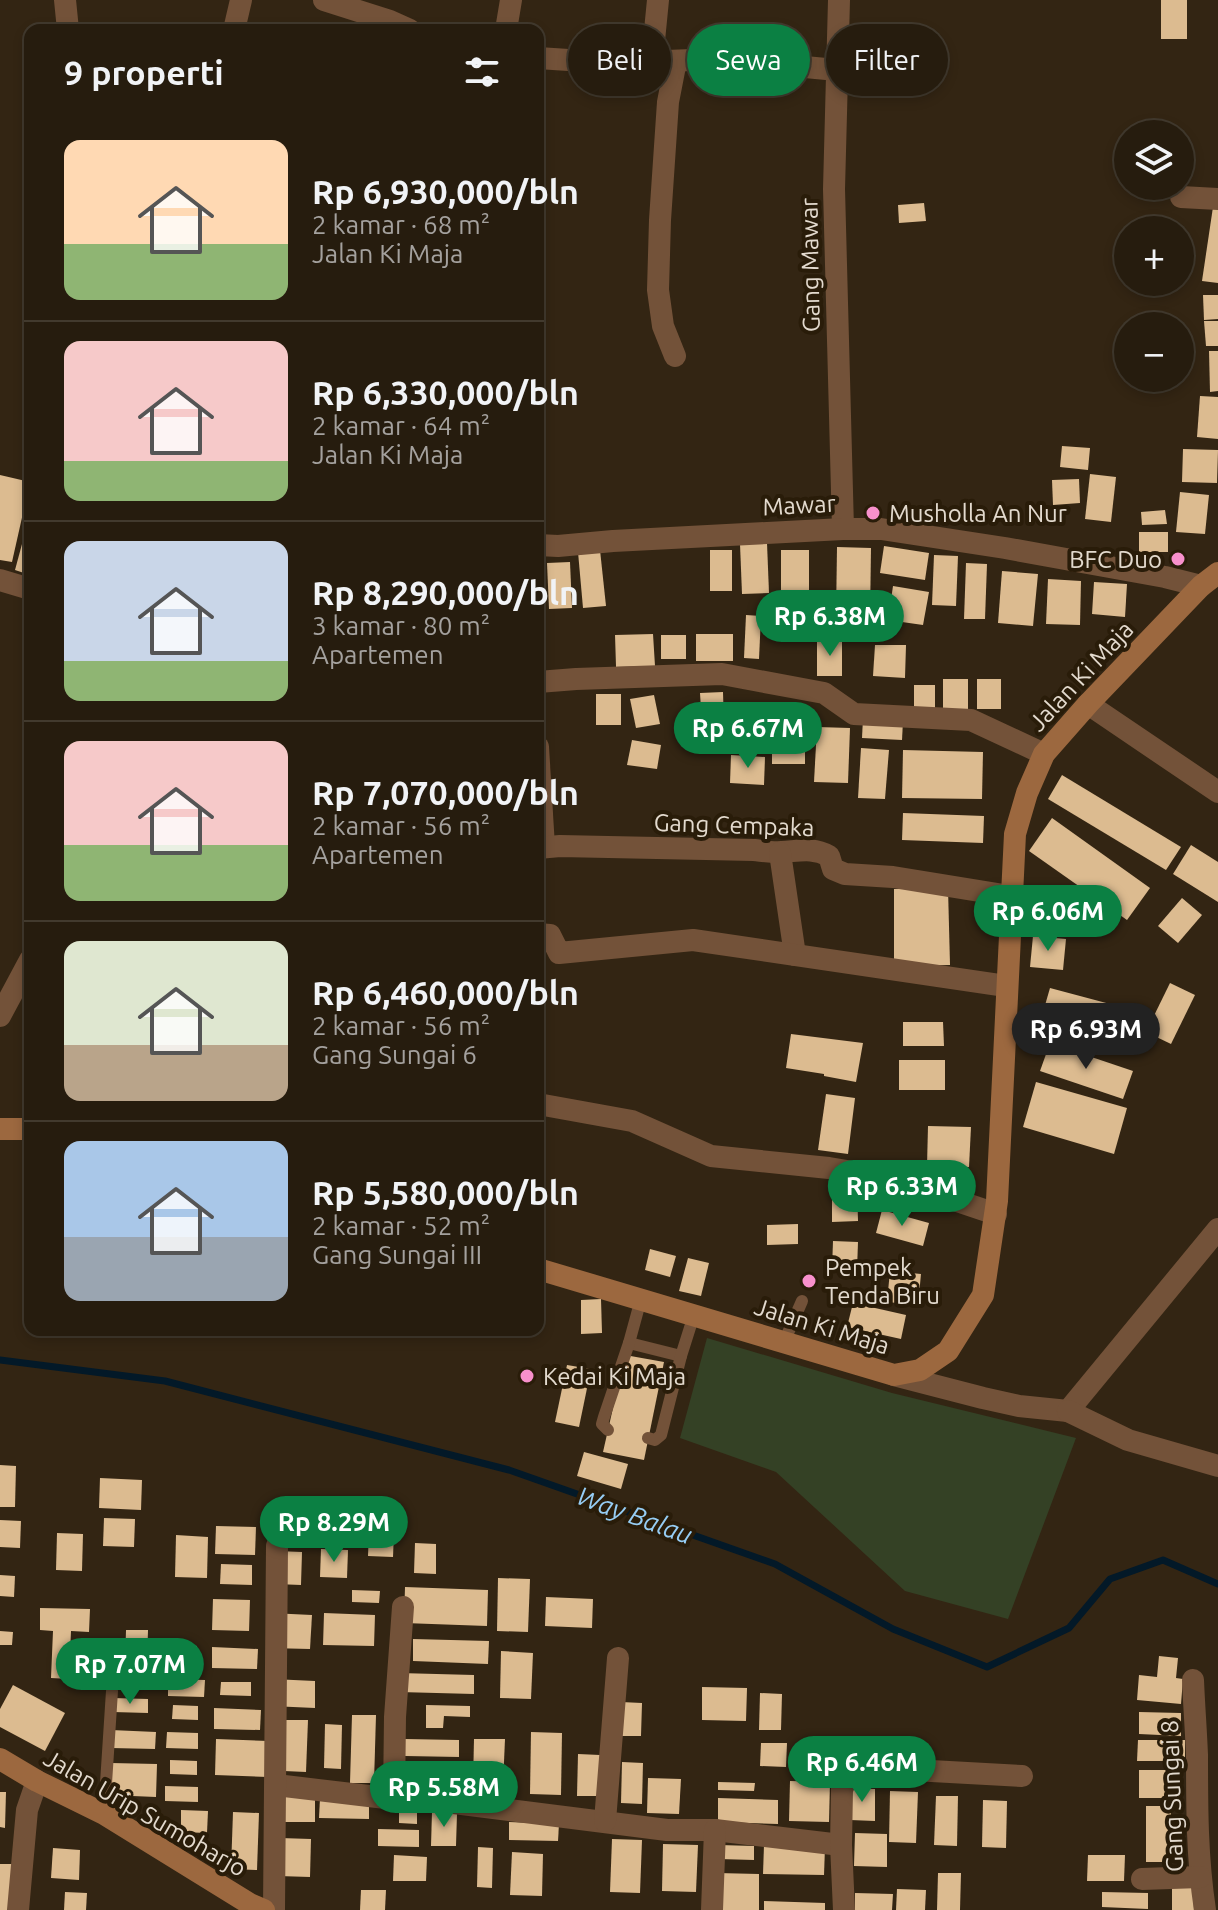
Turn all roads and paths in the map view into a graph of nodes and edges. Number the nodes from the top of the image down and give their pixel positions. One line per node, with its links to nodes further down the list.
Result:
1 (65, 0): 8 (street)
2 (241, 0): 9 (street)
3 (324, 0): 7 (street)
4 (511, 0): 11 (street)
5 (658, 0): 12 (street)
6 (839, 0): 13 (street, Gang Mawar)
7 (353, 4): 10 (street)
8 (67, 24)
9 (235, 24)
10 (397, 24)
11 (507, 24)
12 (656, 24)
13 (838, 24)
14 (671, 61): 15 (street)
15 (676, 61): 18 (street); 22 (street)
16 (544, 62): 17 (street)
17 (568, 62)
18 (826, 64)
19 (836, 96): 23 (street, Gang Mawar)
20 (1194, 198): 21 (street)
21 (1218, 199)
22 (675, 356)
23 (843, 529): 24 (street, Mawar); 25 (street, Mawar)
24 (544, 545)
25 (1210, 579): 29 (main road, Jalan Ki Maja)
26 (0, 580): 27 (street)
27 (24, 587)
28 (544, 681): 30 (street)
29 (1088, 704): 30 (main road, Jalan Ki Maja); 31 (street)
30 (1044, 754): 34 (main road, Jalan Ki Maja)
31 (1218, 792)
32 (544, 848): 33 (street, Gang Cempaka)
33 (780, 853): 34 (street, Gang Cempaka); 36 (street)
34 (1010, 896): 38 (main road, Jalan Ki Maja)
35 (544, 934): 36 (street)
36 (795, 955): 38 (street)
37 (24, 971): 39 (street)
38 (1006, 986): 43 (main road, Jalan Ki Maja)
39 (0, 1016)
40 (544, 1105): 43 (street)
41 (0, 1129): 42 (main road)
42 (24, 1129)
43 (996, 1214): 52 (main road, Jalan Ki Maja)
44 (1217, 1231): 53 (street)
45 (544, 1271): 46 (main road, Jalan Ki Maja)
46 (641, 1299): 48 (main road, Jalan Ki Maja); 50 (lane)
47 (802, 1301): 49 (lane)
48 (694, 1315): 49 (main road, Jalan Ki Maja); 51 (lane)
49 (784, 1342): 52 (main road, Jalan Ki Maja)
50 (629, 1343): 51 (lane); 54 (lane)
51 (681, 1356): 55 (lane)
52 (894, 1375): 53 (street)
53 (1068, 1411): 56 (street)
54 (608, 1430)
55 (648, 1438)
56 (1218, 1466)
57 (277, 1546): 65 (street)
58 (403, 1607): 66 (street)
59 (618, 1658): 68 (street)
60 (1193, 1680): 71 (street, Gang Sungai 8)
61 (112, 1691): 67 (lane)
62 (0, 1759): 64 (main road, Jalan Urip Sumoharjo)
63 (1022, 1776): 70 (street)
64 (37, 1781): 67 (main road, Jalan Urip Sumoharjo); 74 (street)
65 (276, 1785): 66 (street); 75 (street)
66 (394, 1799): 68 (street)
67 (104, 1814): 73 (main road, Jalan Urip Sumoharjo)
68 (605, 1821): 69 (street)
69 (715, 1830): 70 (street); 76 (street)
70 (841, 1845): 77 (street)
71 (1200, 1877): 72 (street); 78 (street, Gang Sungai 8)
72 (1142, 1879)
73 (255, 1908)
74 (18, 1910)
75 (274, 1910)
76 (712, 1910)
77 (844, 1910)
78 (1205, 1910)

